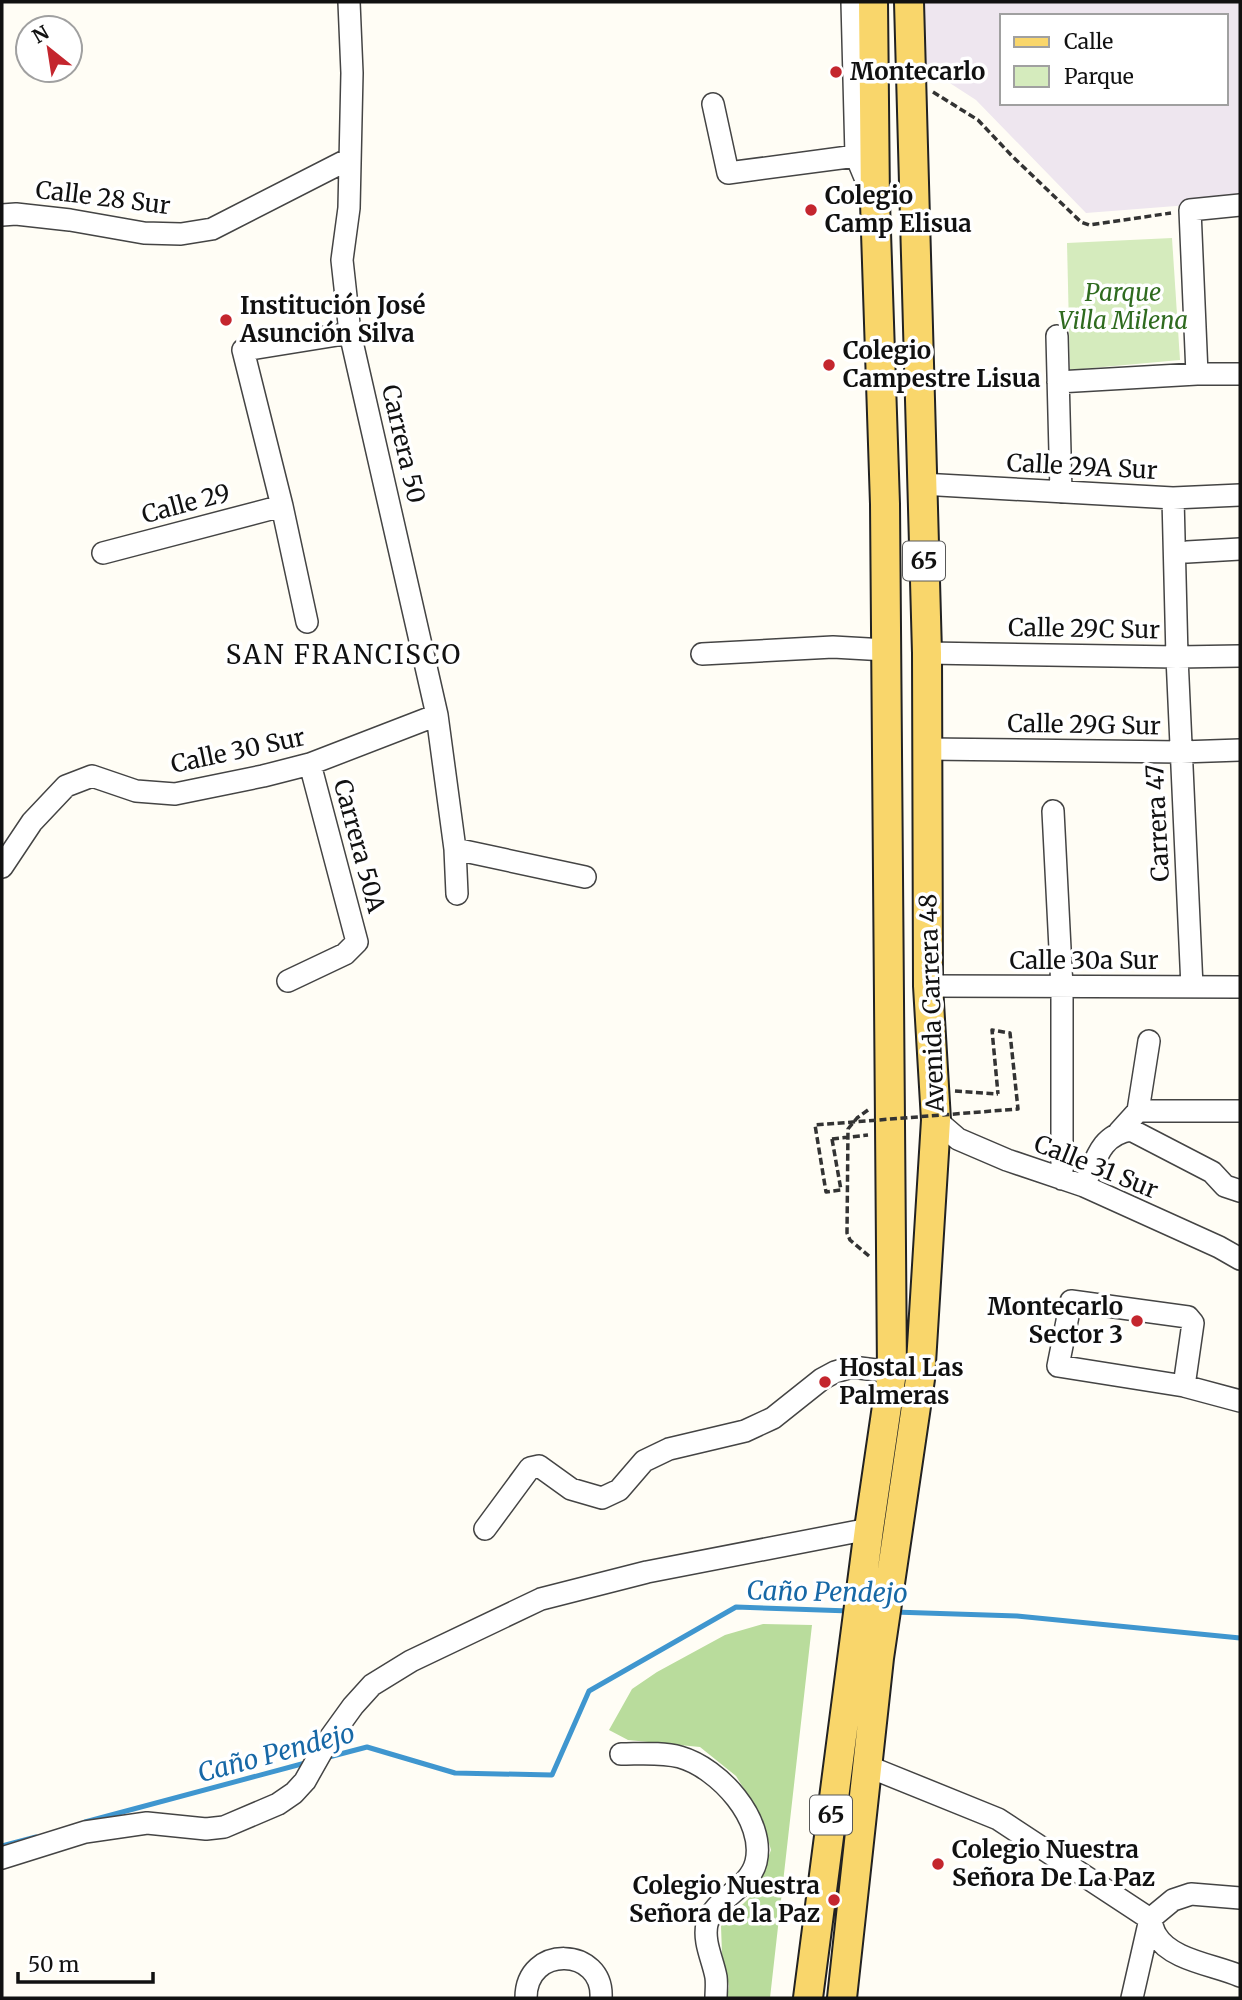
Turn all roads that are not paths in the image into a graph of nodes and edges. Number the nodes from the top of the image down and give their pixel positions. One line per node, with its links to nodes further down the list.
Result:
1 (349, 2): 7 (street, Carrera 50)
2 (852, 2): 6 (street)
3 (873, 2): 8 (main road, Avenida Carrera 48 / 65)
4 (909, 2): 16 (main road, Avenida Carrera 48 / 65)
5 (713, 104): 6 (street)
6 (856, 156): 8 (street)
7 (349, 159): 10 (street, Calle 28 Sur); 11 (street, Carrera 50)
8 (875, 202): 25 (main road, Avenida Carrera 48 / 65)
9 (1240, 205): 13 (street)
10 (2, 215)
11 (350, 333): 20 (street); 30 (street, Carrera 50)
12 (1057, 335): 15 (street)
13 (1197, 374): 14 (street); 15 (street)
14 (1240, 374)
15 (1058, 382): 17 (street)
16 (921, 484): 17 (street, Calle 29A Sur); 26 (main road, Avenida Carrera 48 / 65)
17 (1062, 492): 19 (street, Calle 29A Sur)
18 (1240, 495): 19 (street, Calle 29A Sur)
19 (1173, 498): 29 (street, Carrera 47)
20 (282, 506): 23 (street, Calle 29); 24 (street)
21 (1240, 549): 22 (street)
22 (1187, 552)
23 (103, 554)
24 (307, 622)
25 (886, 650): 27 (street); 54 (main road, Avenida Carrera 48 / 65)
26 (927, 653): 29 (street, Calle 29C Sur); 31 (main road, Avenida Carrera 48 / 65)
27 (702, 654)
28 (1240, 656): 29 (street, Calle 29C Sur)
29 (1177, 657): 33 (street, Carrera 47)
30 (437, 715): 34 (street, Calle 30 Sur); 36 (street, Carrera 50)
31 (928, 749): 33 (street, Calle 29G Sur); 41 (main road, Avenida Carrera 48 / 65)
32 (1240, 750): 33 (street, Calle 29G Sur)
33 (1181, 752): 42 (street, Carrera 47)
34 (310, 764): 37 (street, Calle 30 Sur); 40 (street, Carrera 50A)
35 (1053, 811): 44 (street)
36 (455, 849): 38 (street); 39 (street, Carrera 50)
37 (2, 867)
38 (586, 877)
39 (457, 894)
40 (288, 981)
41 (928, 986): 44 (street, Calle 30a Sur); 48 (main road, Avenida Carrera 48 / 65)
42 (1192, 987): 43 (street, Calle 30a Sur); 44 (street, Calle 30a Sur)
43 (1240, 987)
44 (1062, 988): 50 (street)
45 (1149, 1041): 46 (street)
46 (1138, 1111): 47 (street); 49 (street)
47 (1240, 1111)
48 (936, 1120): 50 (street, Calle 31 Sur); 60 (main road, Avenida Carrera 48 / 65)
49 (1119, 1132): 51 (street); 52 (street)
50 (1062, 1179): 51 (street, Calle 31 Sur)
51 (1084, 1186): 53 (street, Calle 31 Sur)
52 (1240, 1191)
53 (1240, 1259)
54 (892, 1372): 57 (street); 58 (main road, Avenida Carrera 48 / 65)
55 (1184, 1386): 55 (street); 56 (street)
56 (1240, 1401)
57 (485, 1529)
58 (868, 1538): 61 (street); 68 (main road, Avenida Carrera 48 / 65)
59 (621, 1754): 67 (street)
60 (867, 1766): 63 (street); 69 (main road, Avenida Carrera 48 / 65)
61 (2, 1858)
62 (1240, 1898): 63 (street)
63 (1150, 1919): 64 (street); 70 (street)
64 (1240, 1976)
65 (526, 1998): 66 (street)
66 (601, 1998)
67 (716, 1998)
68 (808, 1998)
69 (842, 1998)
70 (1132, 1998)

